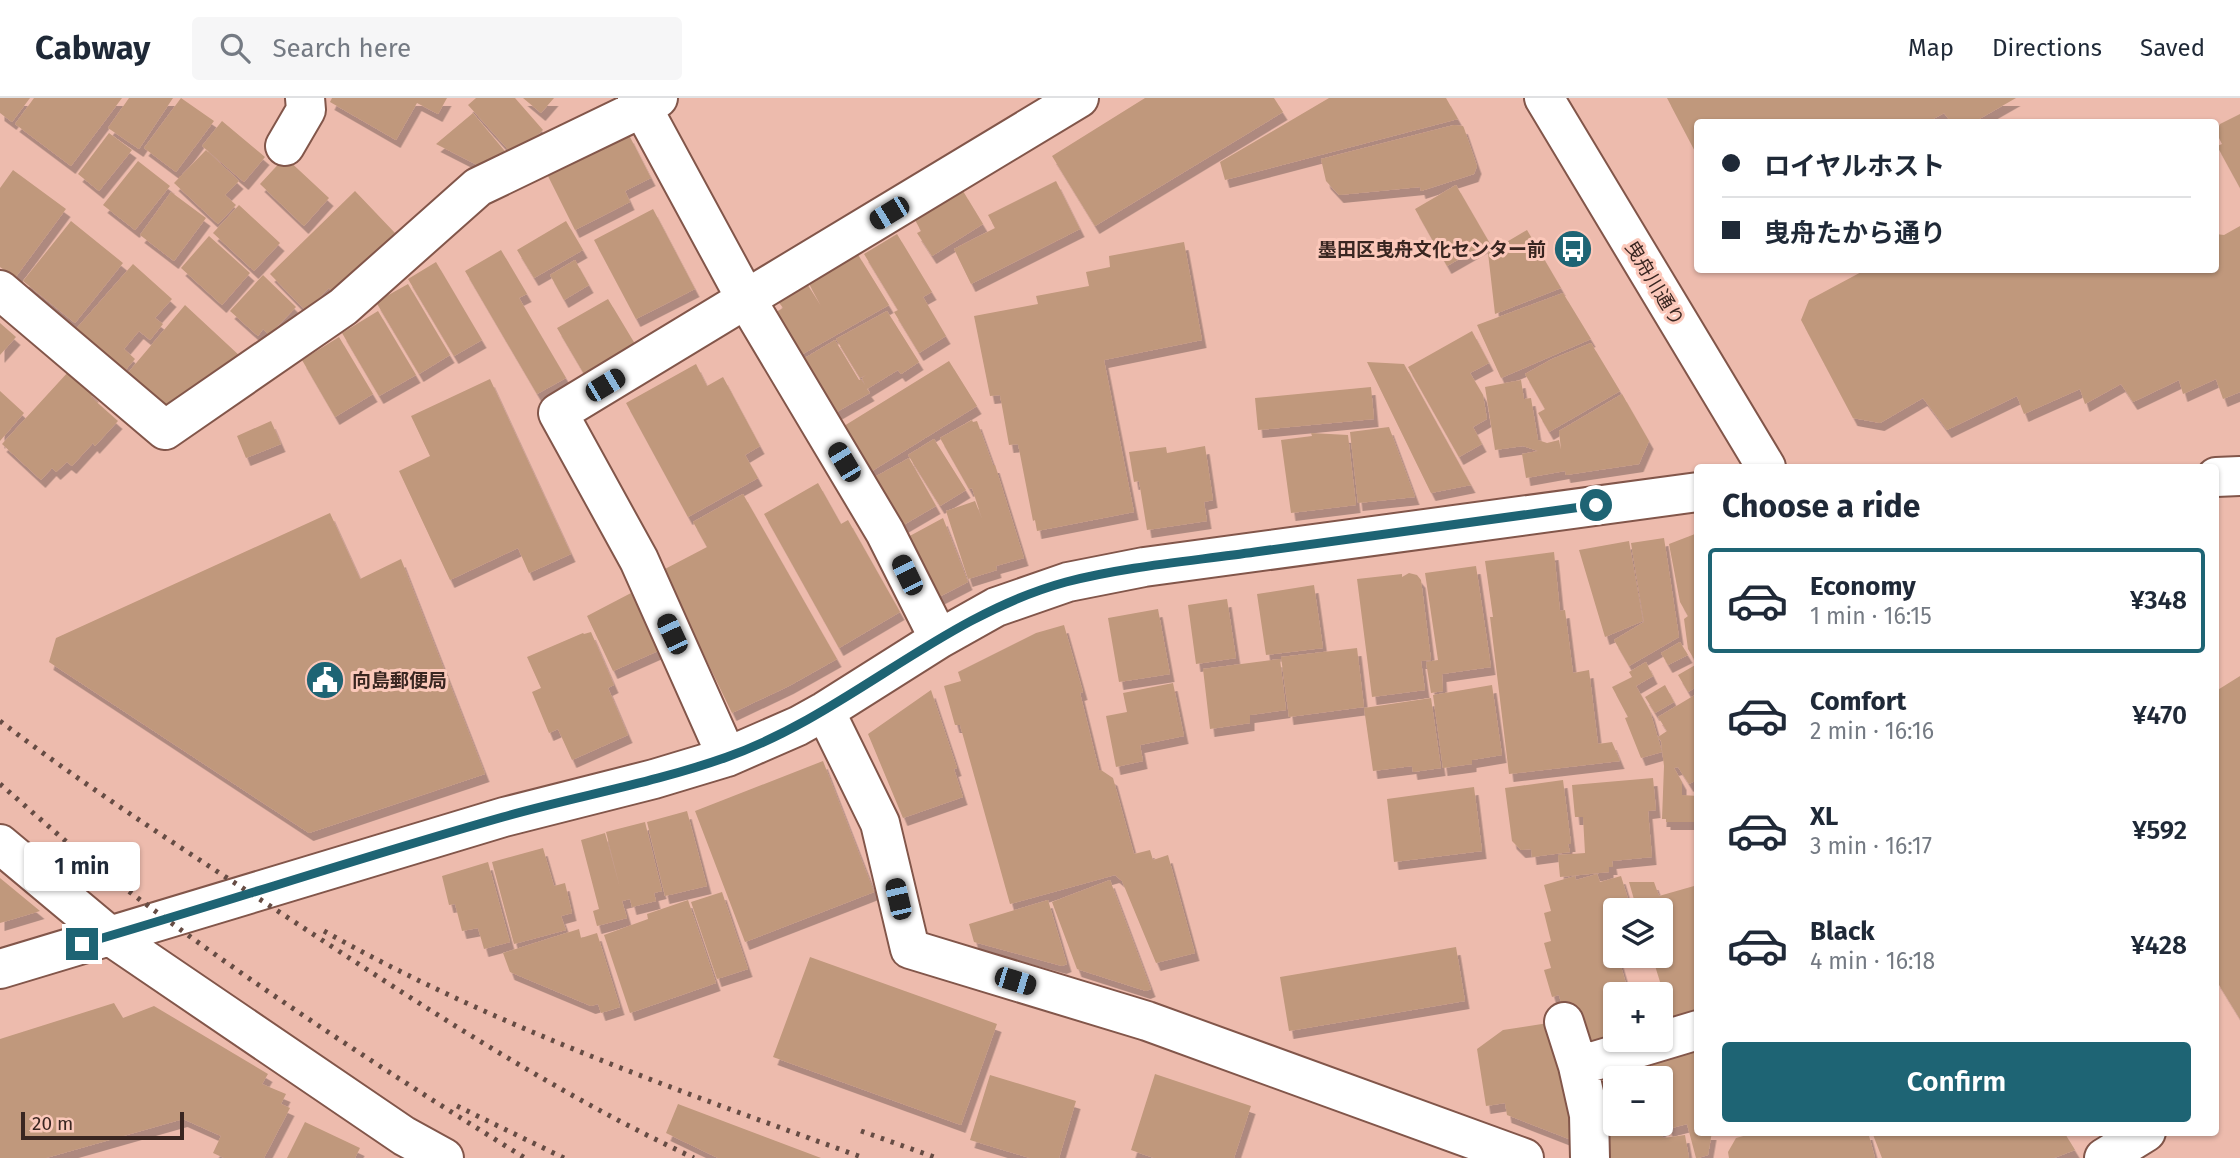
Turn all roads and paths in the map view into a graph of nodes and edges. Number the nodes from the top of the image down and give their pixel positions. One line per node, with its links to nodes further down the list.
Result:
1 (305, 98): 5 (street)
2 (1079, 98): 7 (street)
3 (1544, 98): 8 (street, 曳舟川通り)
4 (647, 101): 6 (street); 7 (street)
5 (285, 146)
6 (0, 290)
7 (746, 299): 12 (street); 14 (street)
8 (1764, 464)
9 (2240, 476): 10 (street)
10 (2219, 477)
11 (1694, 493): 12 (street)
12 (939, 639): 13 (street)
13 (825, 711): 14 (street); 24 (street)
14 (727, 757): 16 (street)
15 (0, 844): 16 (street)
16 (110, 936): 17 (street); 23 (street)
17 (0, 969)
18 (1564, 1022): 20 (street)
19 (1694, 1031): 20 (street)
20 (1578, 1066): 25 (street)
21 (2140, 1136): 26 (street)
22 (2148, 1136): 27 (street)
23 (444, 1158)
24 (1524, 1158)
25 (1590, 1158)
26 (2104, 1158)
27 (2161, 1158)

